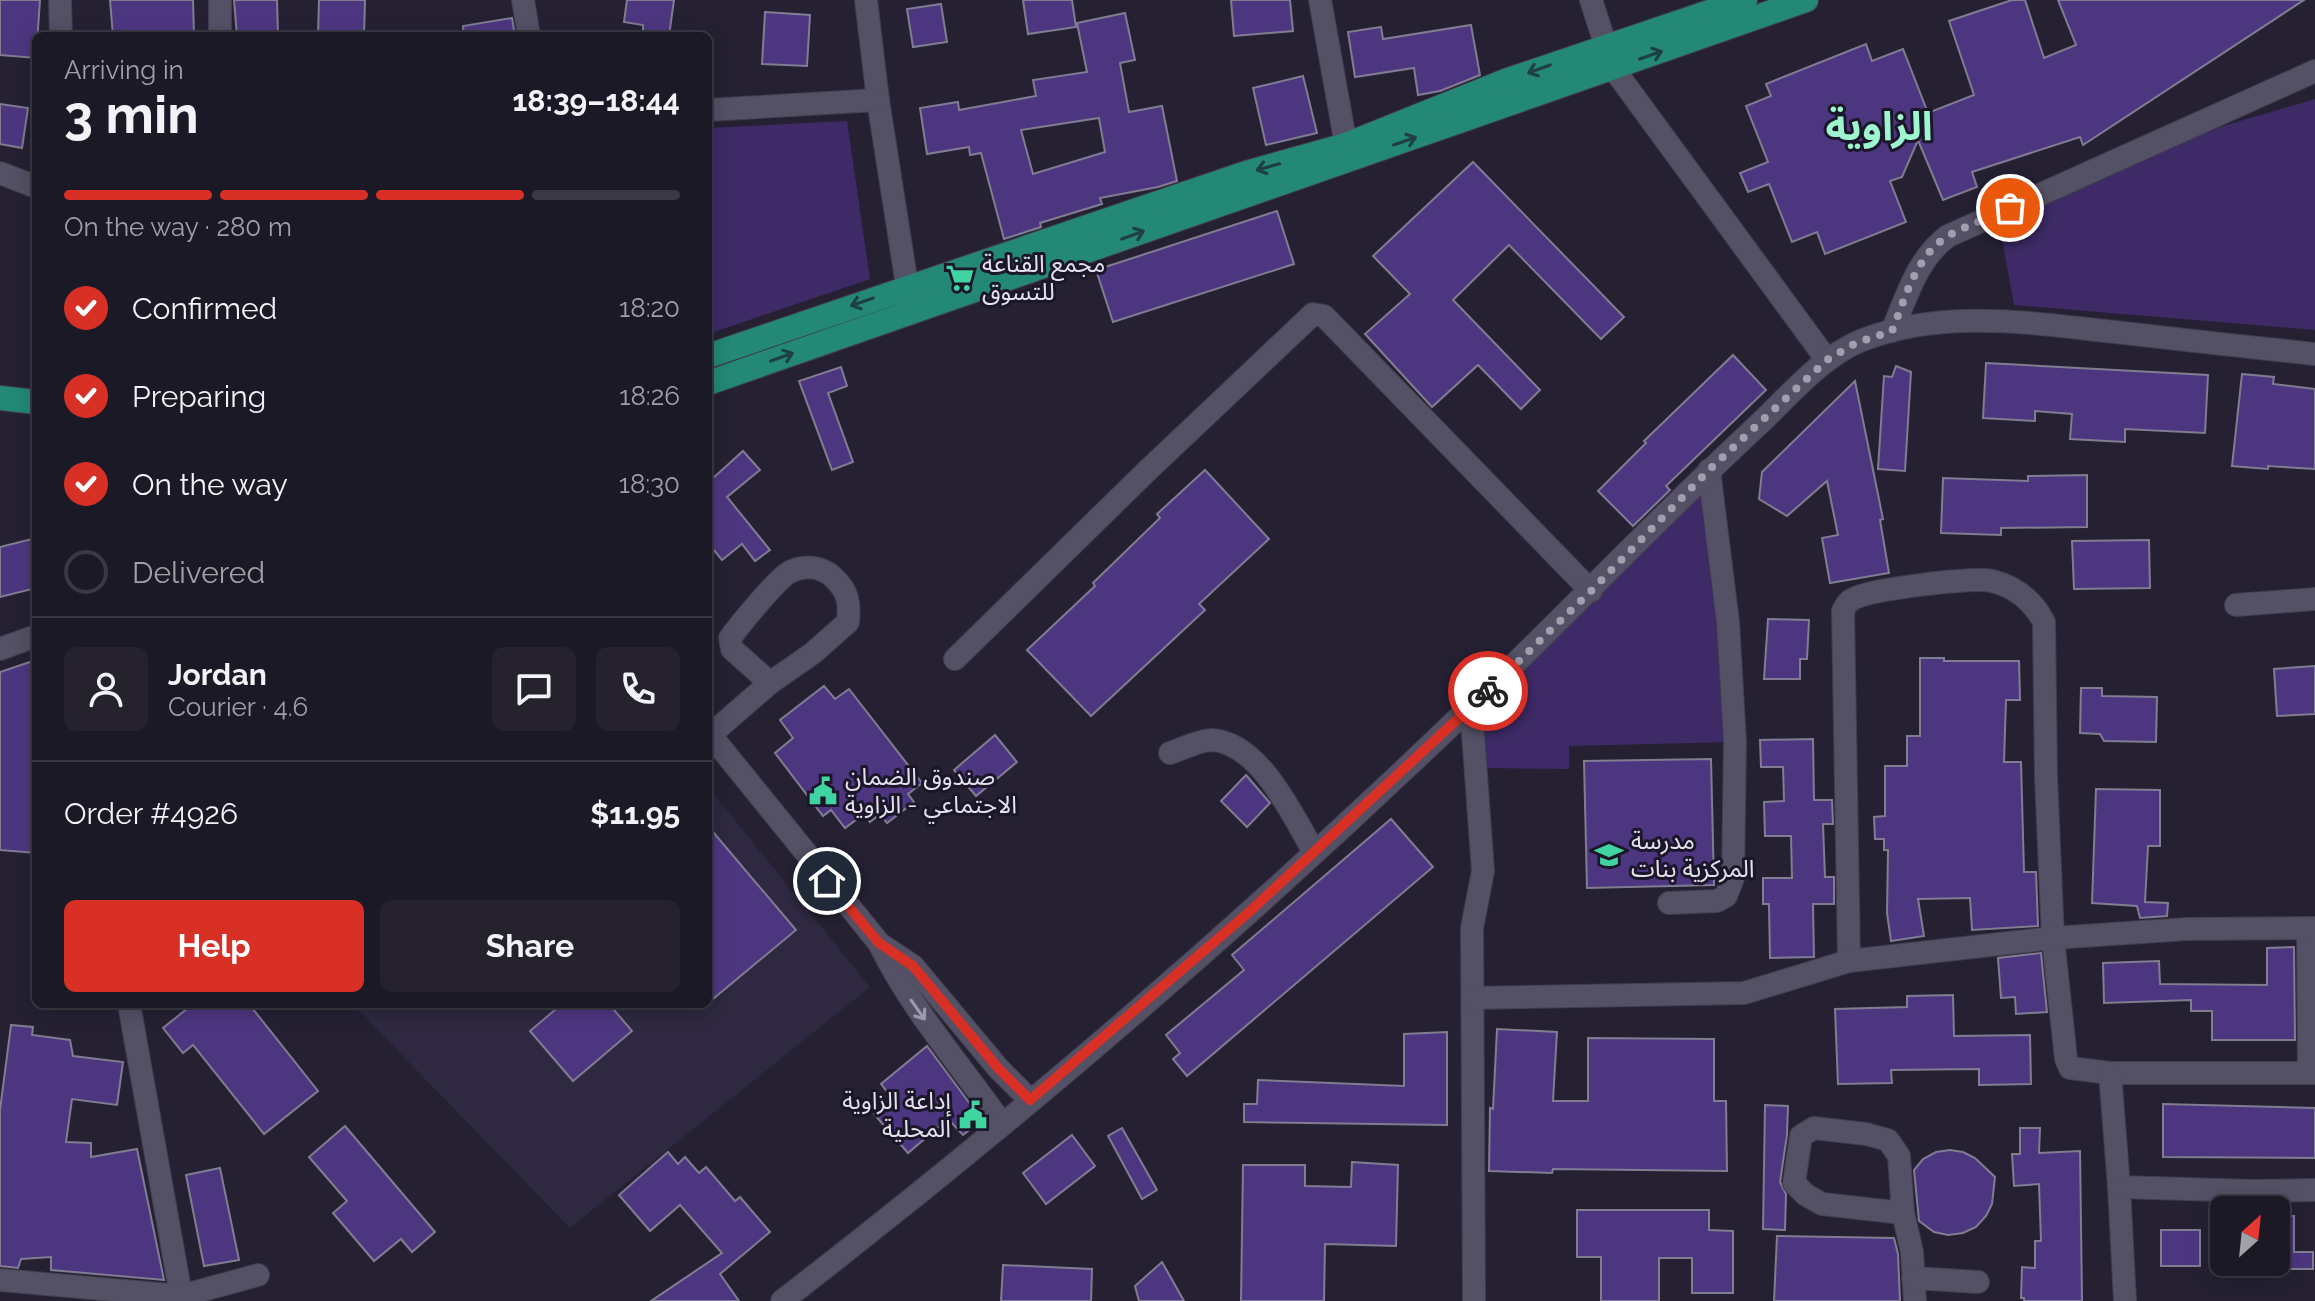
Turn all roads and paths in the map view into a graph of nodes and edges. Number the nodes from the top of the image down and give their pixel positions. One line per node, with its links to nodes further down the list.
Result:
1 (60, 0): 9 (street)
2 (220, 0): 10 (street)
3 (523, 0): 11 (street)
4 (866, 0): 14 (street)
5 (1320, 0): 16 (street)
6 (1591, 0): 12 (street)
7 (1745, 0): 12 (main road)
8 (1806, 0): 12 (main road, one-way to 8)
9 (61, 32)
10 (220, 32)
11 (528, 32)
12 (1609, 58): 16 (main road, one-way to 16); 19 (main road, one-way to 12); 23 (street)
13 (2315, 71): 20 (street)
14 (878, 100): 15 (street); 19 (street)
15 (712, 110)
16 (1346, 145): 19 (main road, one-way to 19)
17 (0, 173): 18 (street)
18 (32, 184)
19 (909, 299): 22 (main road, one-way to 22); 24 (main road, one-way to 19)
20 (1892, 331): 21 (street); 23 (street)
21 (2315, 354)
22 (712, 355)
23 (1827, 360): 29 (street)
24 (712, 381)
25 (0, 382): 26 (main road)
26 (32, 386)
27 (0, 398): 28 (main road)
28 (32, 402)
29 (1709, 470): 30 (street); 42 (street)
30 (1591, 591): 35 (street); 37 (street)
31 (2315, 599): 32 (street)
32 (2236, 605)
33 (32, 637): 34 (street)
34 (0, 649)
35 (955, 659)
36 (770, 683): 36 (street); 38 (street)
37 (1471, 706): 41 (street); 47 (street)
38 (712, 731)
39 (712, 738): 45 (street)
40 (1170, 753): 41 (street)
41 (1314, 852): 51 (street)
42 (1669, 903)
43 (2312, 928): 44 (street); 50 (street)
44 (2053, 938): 46 (street); 46 (street); 49 (street)
45 (879, 943): 51 (street); 52 (street, one-way to 52)
46 (1849, 961): 47 (street)
47 (1473, 998): 62 (street)
48 (130, 1008): 60 (street)
49 (2110, 1073): 50 (street); 53 (street)
50 (2312, 1073)
51 (1030, 1100): 52 (street)
52 (1002, 1124): 61 (street)
53 (2119, 1187): 54 (street); 64 (street)
54 (2315, 1190)
55 (1903, 1213): 55 (street); 57 (street)
56 (258, 1275): 60 (street)
57 (1913, 1278): 59 (street); 63 (street)
58 (0, 1280): 60 (street)
59 (1978, 1282)
60 (181, 1298)
61 (782, 1301)
62 (1474, 1301)
63 (1915, 1301)
64 (2125, 1301)

